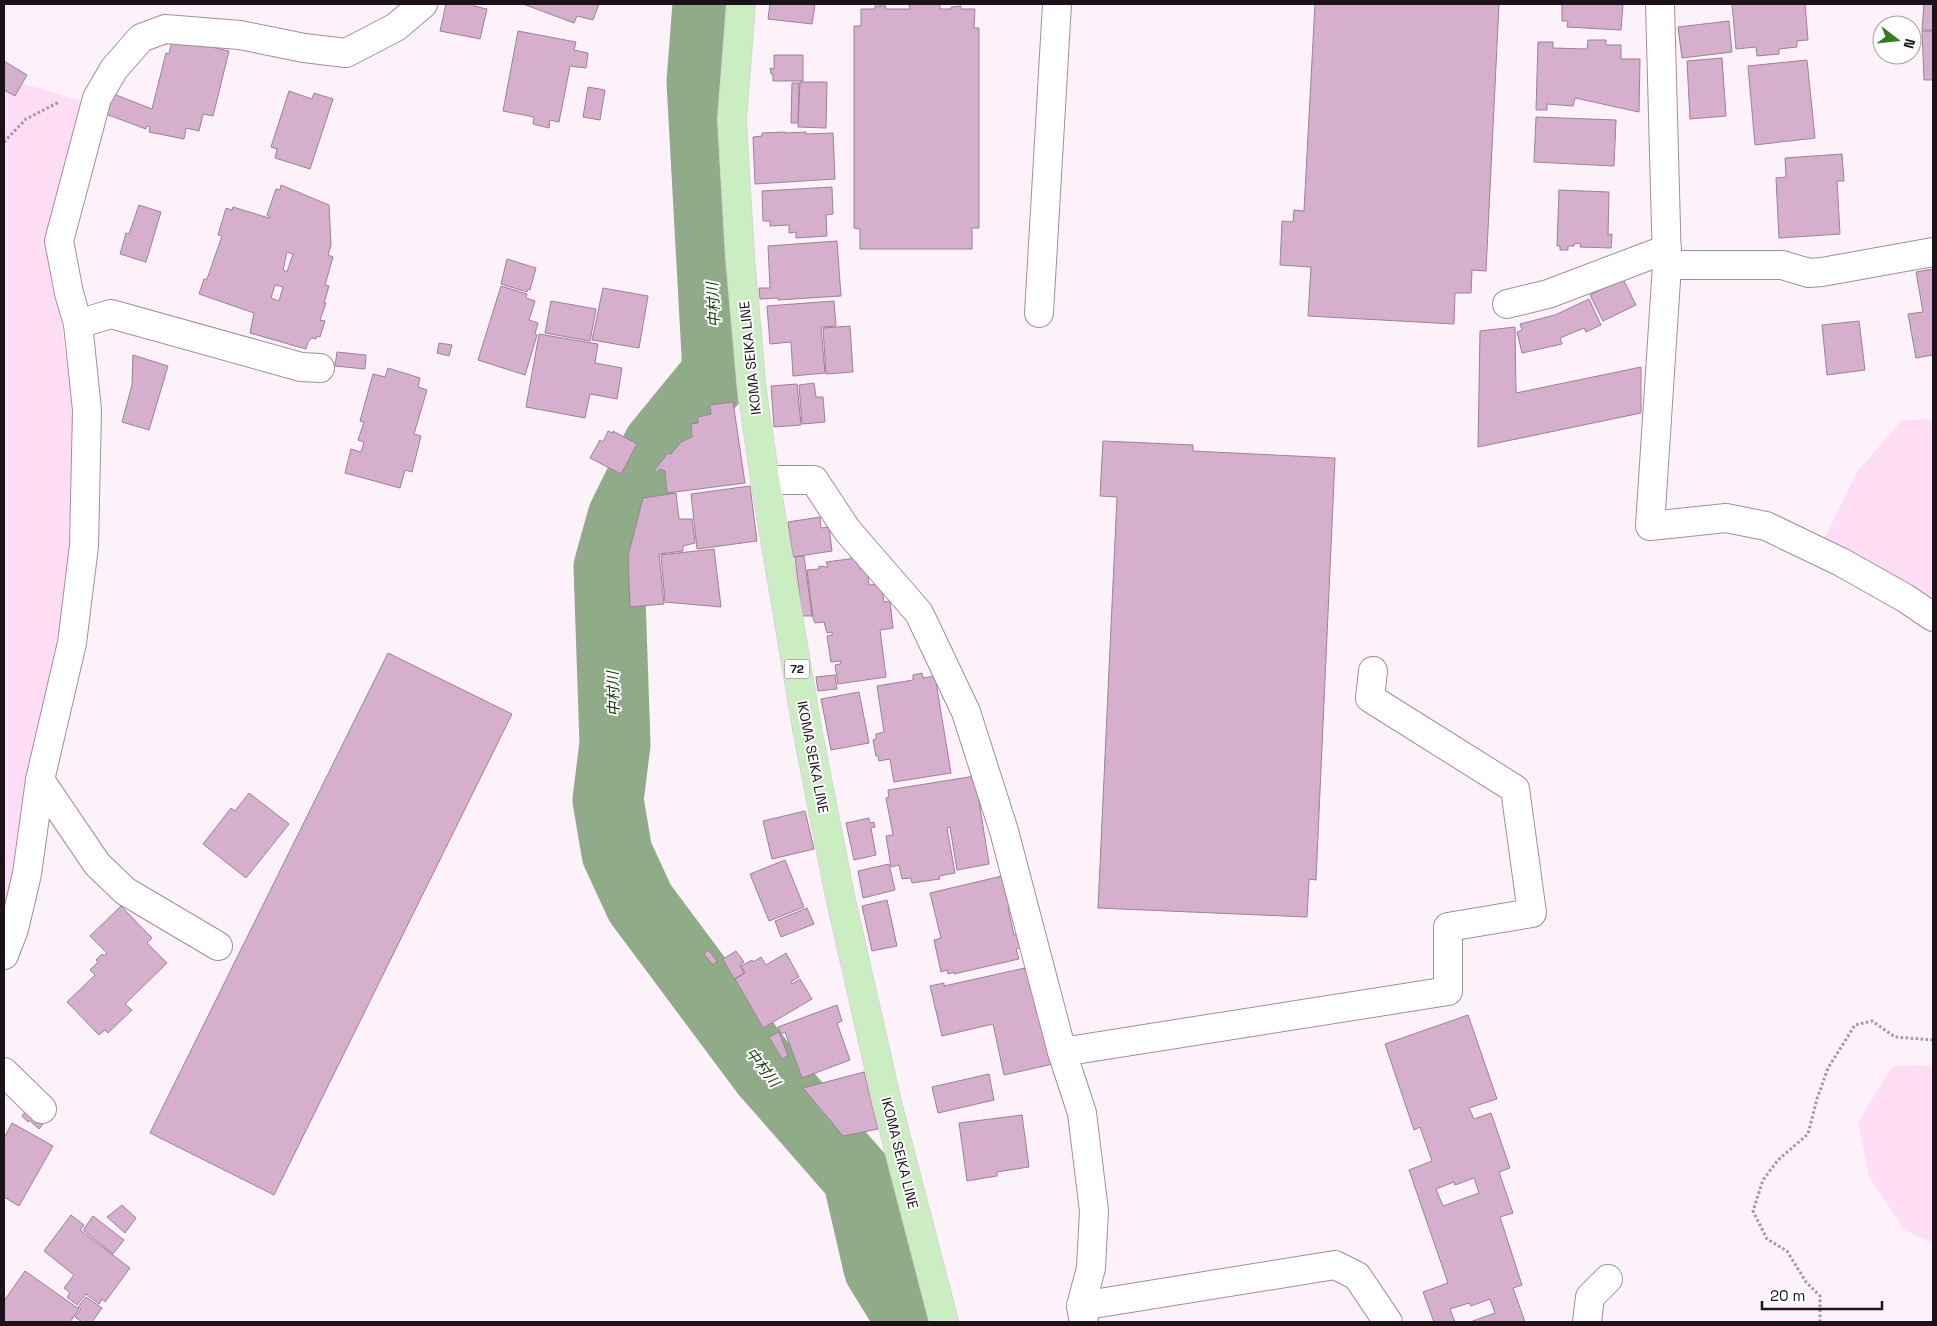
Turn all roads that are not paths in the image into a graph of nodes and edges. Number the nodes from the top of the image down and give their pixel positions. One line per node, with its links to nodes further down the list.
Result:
1 (423, 4): 9 (street)
2 (741, 4): 11 (main road, IKOMA SEIKA LINE / 72)
3 (1057, 4): 8 (street)
4 (1660, 4): 6 (street)
5 (1933, 252): 6 (street)
6 (1667, 257): 7 (street); 12 (street)
7 (1507, 304)
8 (1039, 313)
9 (78, 324): 10 (street); 14 (street)
10 (320, 368)
11 (766, 480): 17 (street); 22 (main road, IKOMA SEIKA LINE / 72)
12 (1933, 617)
13 (1373, 671): 17 (street)
14 (40, 780): 15 (street); 16 (street)
15 (218, 946)
16 (4, 955)
17 (1062, 1052): 21 (street)
18 (4, 1072): 19 (street)
19 (42, 1109)
20 (1608, 1279): 24 (street)
21 (1083, 1314): 23 (street)
22 (944, 1322)
23 (1388, 1322)
24 (1587, 1322)

